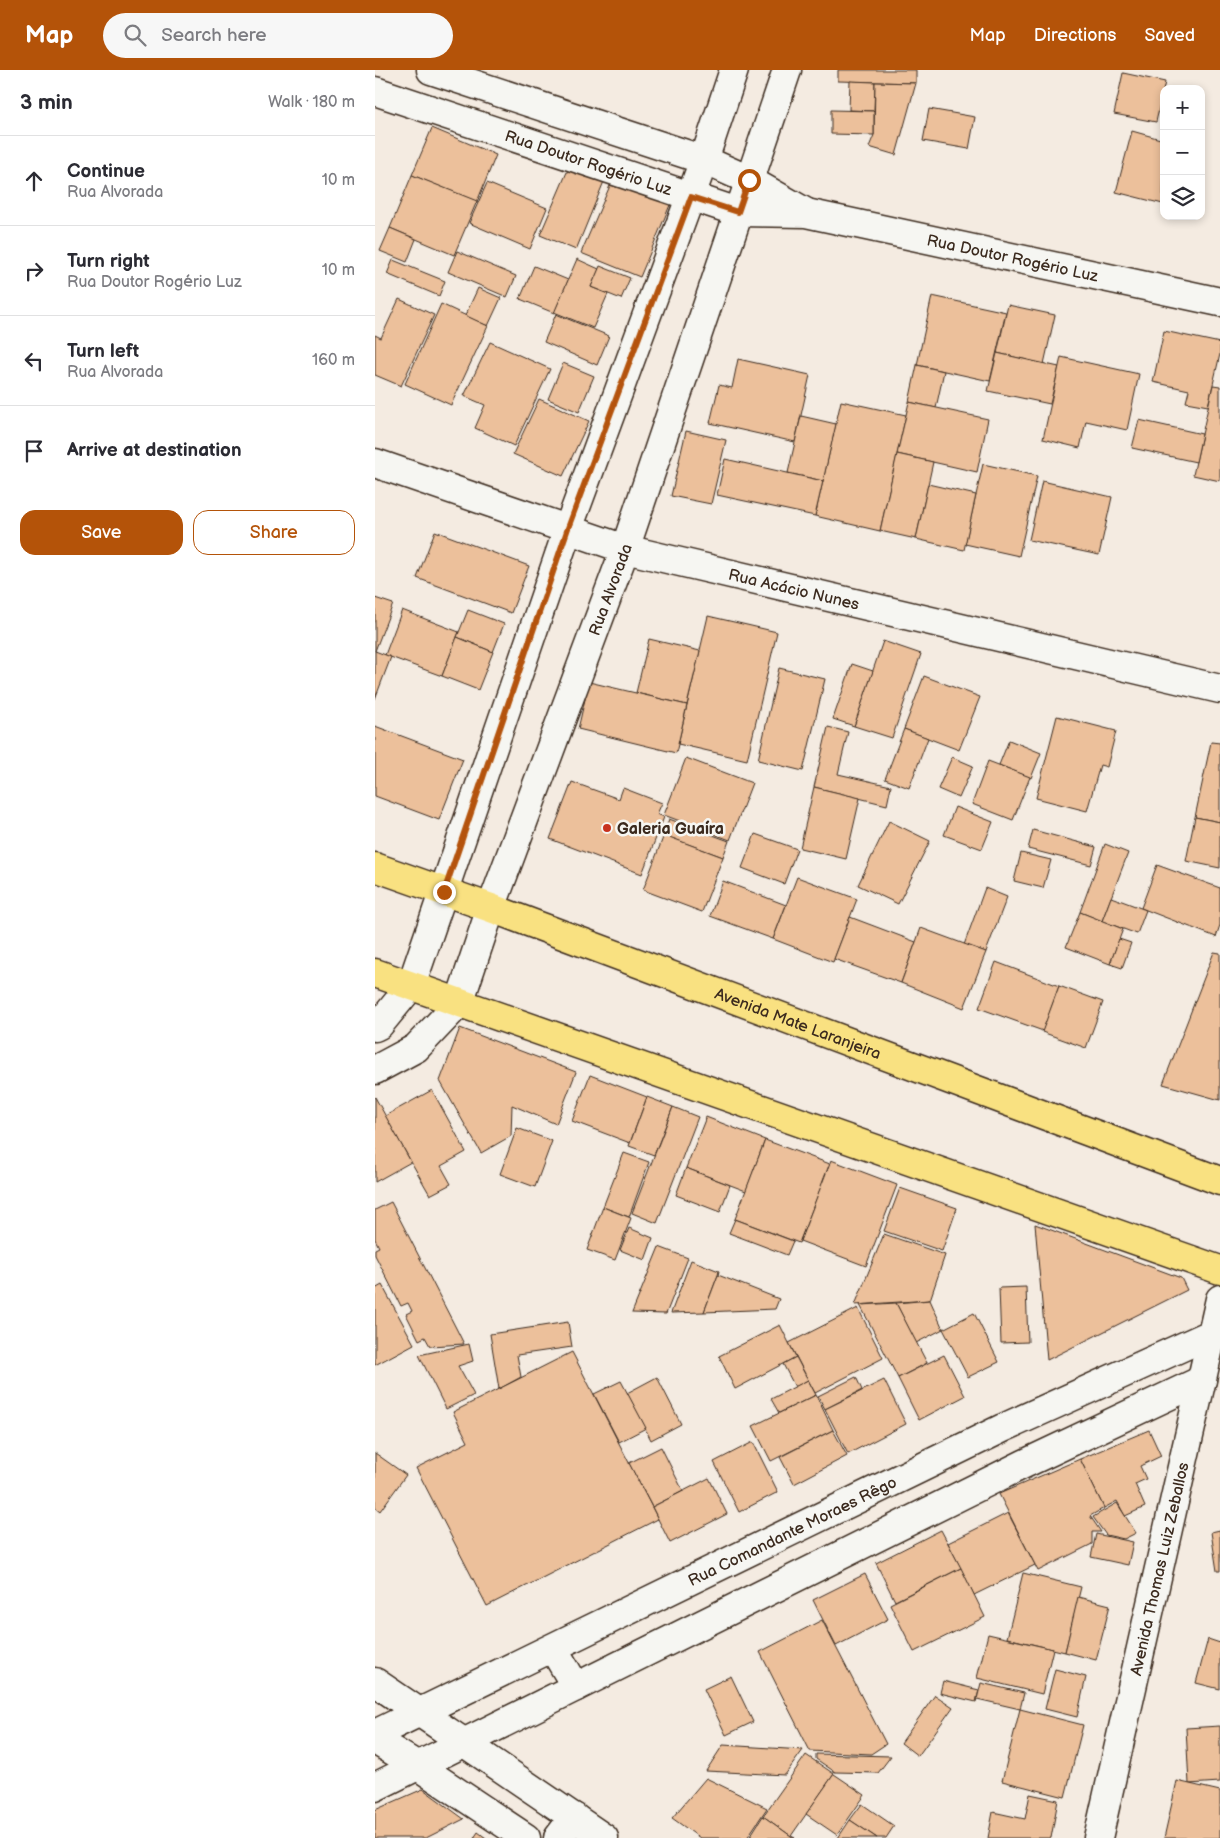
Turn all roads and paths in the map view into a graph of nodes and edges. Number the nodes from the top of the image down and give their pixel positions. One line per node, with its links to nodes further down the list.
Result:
1 (431, 70): 5 (street, Rua Doutor Rogério Luz)
2 (735, 70): 5 (street)
3 (787, 70): 6 (street, Rua Alvorada)
4 (375, 91): 7 (street, Rua Doutor Rogério Luz)
5 (705, 160): 6 (street, Rua Doutor Rogério Luz); 7 (street)
6 (749, 180): 8 (street, Rua Alvorada); 9 (street, Rua Doutor Rogério Luz)
7 (691, 197): 8 (street, Rua Doutor Rogério Luz); 12 (street)
8 (738, 212): 9 (street, Rua Doutor Rogério Luz); 13 (street, Rua Alvorada)
9 (806, 213): 10 (street, Rua Doutor Rogério Luz)
10 (1220, 302)
11 (375, 464): 12 (street, Rua Acácio Nunes)
12 (568, 528): 13 (street, Rua Acácio Nunes); 16 (street)
13 (625, 549): 14 (street, Rua Acácio Nunes); 17 (street, Rua Alvorada)
14 (1220, 689)
15 (375, 867): 16 (main road, Avenida Mate Laranjeira)
16 (444, 892): 17 (main road, Avenida Mate Laranjeira); 19 (street)
17 (491, 908): 20 (street, Rua Alvorada); 23 (main road, Avenida Mate Laranjeira)
18 (375, 973): 19 (main road)
19 (411, 986): 20 (main road); 21 (street)
20 (459, 1003): 22 (street, Rua Alvorada); 24 (main road)
21 (375, 1027)
22 (375, 1070)
23 (1220, 1181)
24 (1220, 1270)
25 (1220, 1299): 26 (street, Avenida Thomas Luiz Zeballos)
26 (1213, 1333): 27 (street, Avenida Thomas Luiz Zeballos); 28 (street, Rua Comandante Moraes Rêgo)
27 (1202, 1380): 29 (street); 42 (street, Avenida Thomas Luiz Zeballos)
28 (1003, 1428): 29 (street); 30 (street, Rua Comandante Moraes Rêgo)
29 (1024, 1464): 32 (street)
30 (553, 1648): 32 (street); 33 (street, Rua Comandante Moraes Rêgo)
31 (375, 1682): 33 (street)
32 (576, 1687): 36 (street)
33 (419, 1713): 34 (street, Rua Comandante Moraes Rêgo); 36 (street)
34 (375, 1734)
35 (375, 1740): 37 (street)
36 (464, 1744): 37 (street); 39 (street)
37 (418, 1766): 38 (street); 40 (street)
38 (375, 1787)
39 (566, 1828): 41 (street)
40 (526, 1838)
41 (604, 1838)
42 (1098, 1838)

